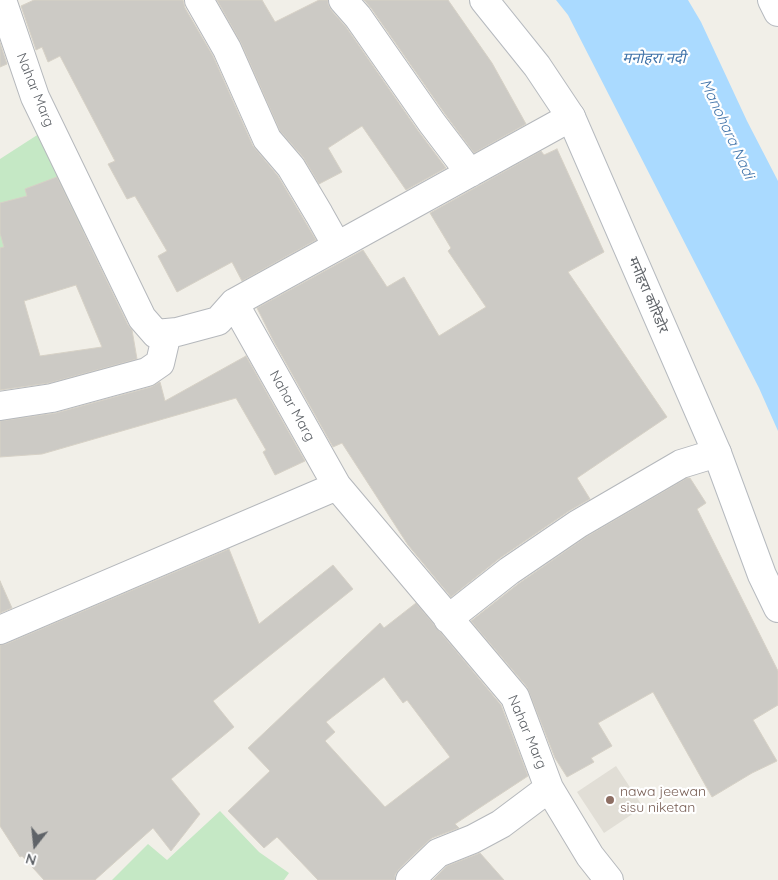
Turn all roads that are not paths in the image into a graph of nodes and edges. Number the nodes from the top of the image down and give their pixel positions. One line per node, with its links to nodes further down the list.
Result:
1 (2, 0): 11 (street, Nahar Marg)
2 (199, 0): 9 (street)
3 (343, 0): 8 (street)
4 (484, 0): 7 (street, मनोहरा कोरिडोर)
5 (772, 0): 6 (street)
6 (778, 12)
7 (571, 117): 8 (street); 13 (street, मनोहरा कोरिडोर)
8 (470, 173): 9 (street)
9 (337, 246): 10 (street)
10 (234, 303): 11 (street); 14 (street, Nahar Marg)
11 (168, 333): 12 (street)
12 (0, 406)
13 (717, 453): 15 (street, मनोहरा कोरिडोर); 16 (street)
14 (336, 486): 16 (street, Nahar Marg); 17 (street)
15 (778, 608)
16 (448, 618): 18 (street, Nahar Marg)
17 (0, 630)
18 (550, 788): 19 (street); 20 (street, Nahar Marg)
19 (410, 880)
20 (609, 880)

